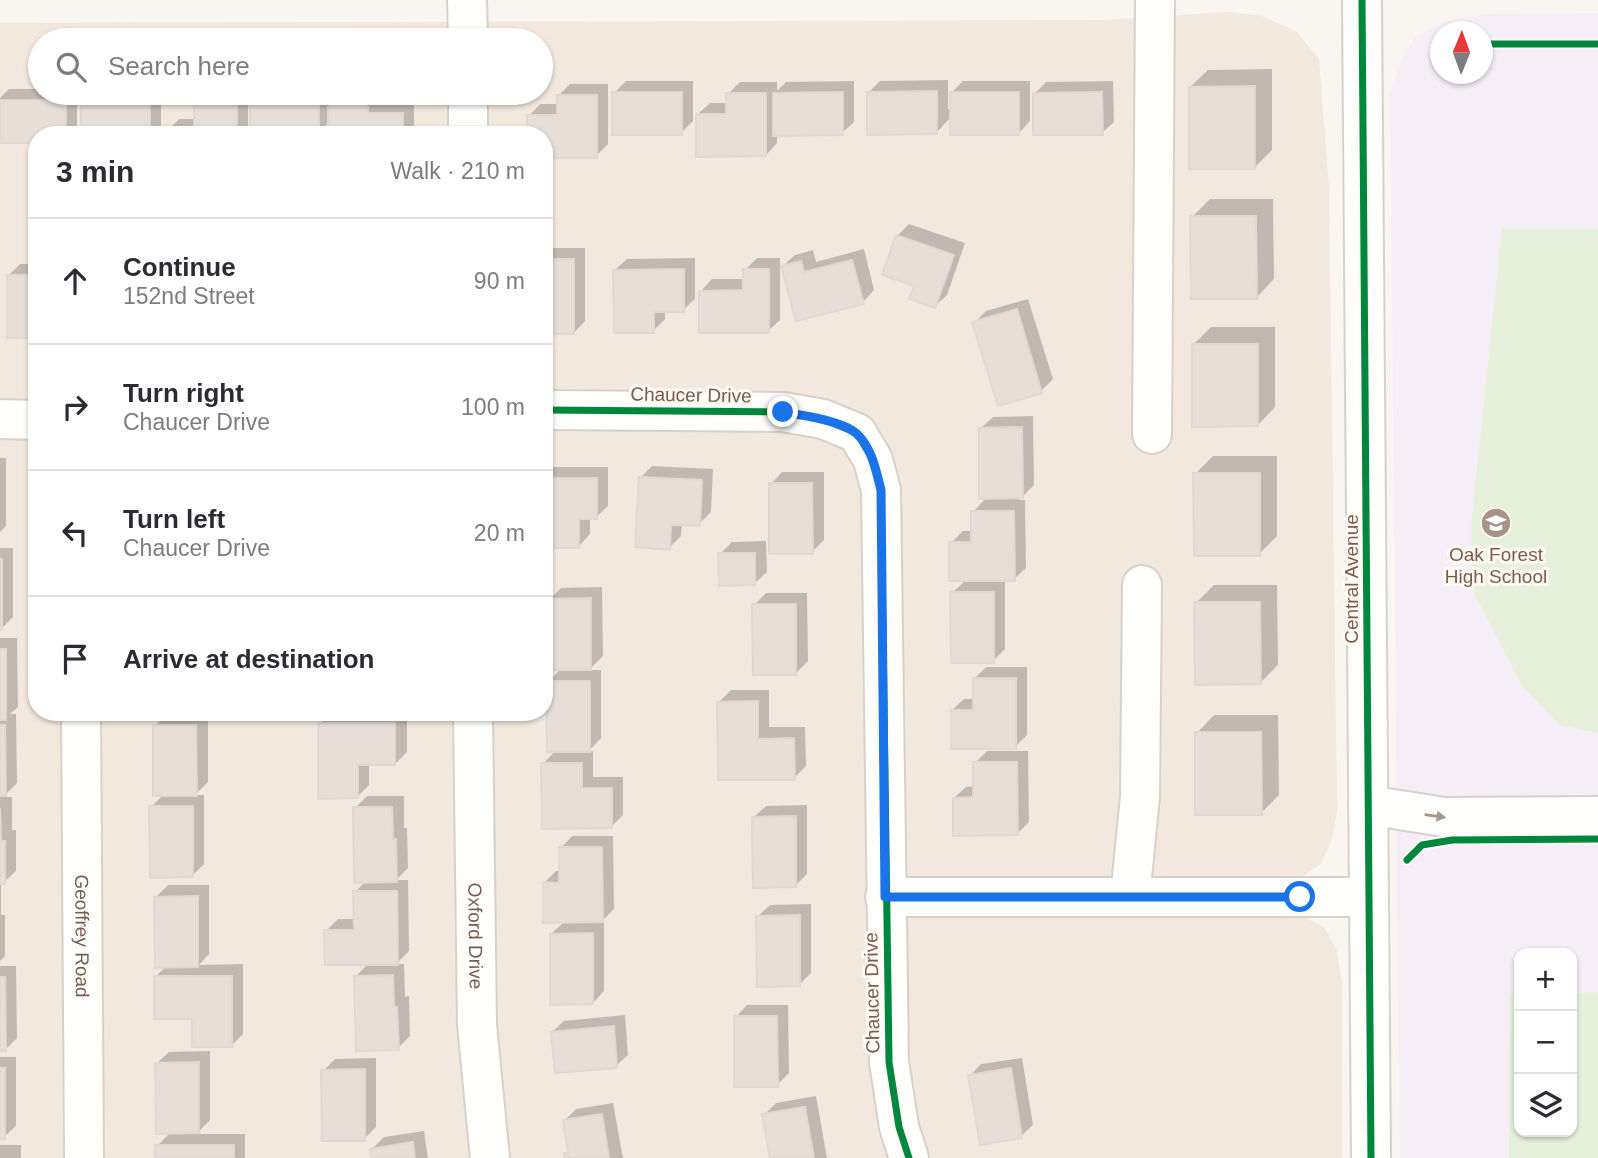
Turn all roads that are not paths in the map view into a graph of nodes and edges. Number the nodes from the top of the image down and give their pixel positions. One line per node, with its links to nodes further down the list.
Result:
1 (467, 0): 4 (street)
2 (1154, 0): 10 (street)
3 (1362, 0): 14 (street, Central Avenue)
4 (468, 28)
5 (468, 105): 6 (street)
6 (468, 126)
7 (553, 410): 16 (street, Chaucer Drive)
8 (0, 419): 9 (street)
9 (28, 420)
10 (1152, 434)
11 (1142, 585): 17 (street)
12 (81, 721): 19 (street, Geoffrey Road)
13 (473, 721): 20 (street, Oxford Drive)
14 (1368, 805): 15 (street, one-way to 15); 18 (street, Central Avenue)
15 (1598, 816)
16 (885, 897): 17 (street); 21 (street, Chaucer Drive)
17 (1129, 897): 18 (street)
18 (1369, 897): 22 (street, Central Avenue)
19 (84, 1158)
20 (490, 1158)
21 (909, 1158)
22 (1371, 1158)

